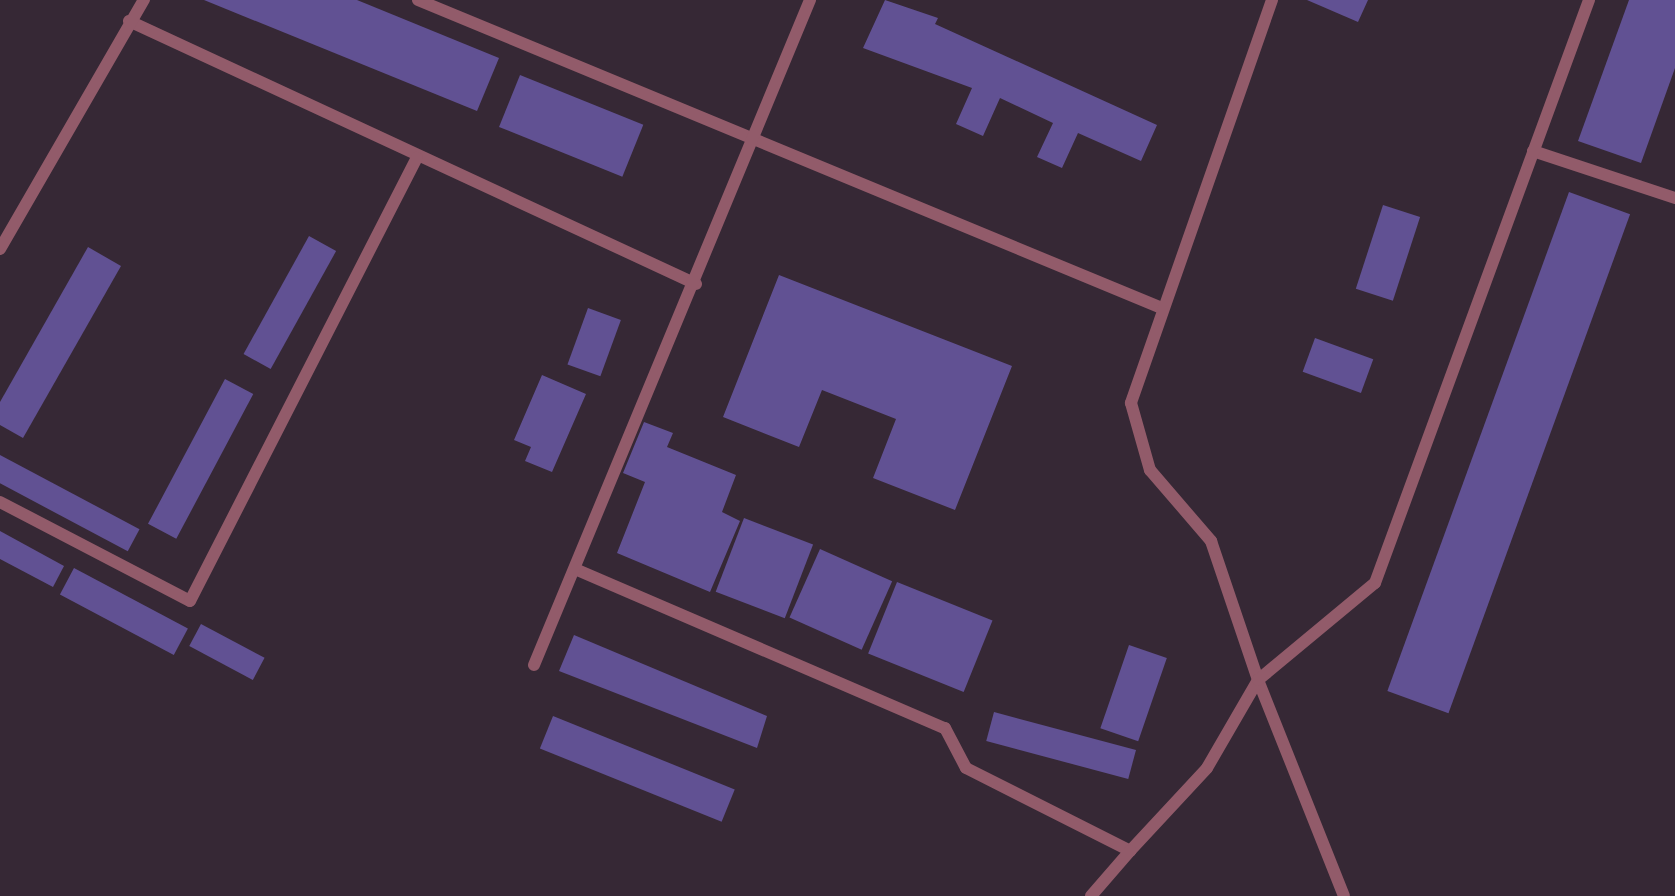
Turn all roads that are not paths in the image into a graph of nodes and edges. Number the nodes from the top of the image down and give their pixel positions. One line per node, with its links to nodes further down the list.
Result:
1 (145, 0): 6 (lane)
2 (418, 0): 7 (lane)
3 (810, 0): 7 (lane)
4 (1272, 0): 13 (lane)
5 (1589, 0): 8 (lane)
6 (130, 21): 9 (lane); 11 (lane)
7 (752, 139): 12 (lane); 13 (lane)
8 (1533, 151): 10 (lane); 17 (lane)
9 (417, 158): 12 (lane); 14 (lane)
10 (1675, 198)
11 (0, 250)
12 (696, 284): 15 (lane)
13 (1159, 307): 17 (lane)
14 (0, 502)
15 (575, 569): 16 (lane); 18 (lane)
16 (534, 665)
17 (1258, 680): 18 (lane); 20 (lane)
18 (1130, 851): 19 (lane)
19 (1091, 896)
20 (1344, 896)

